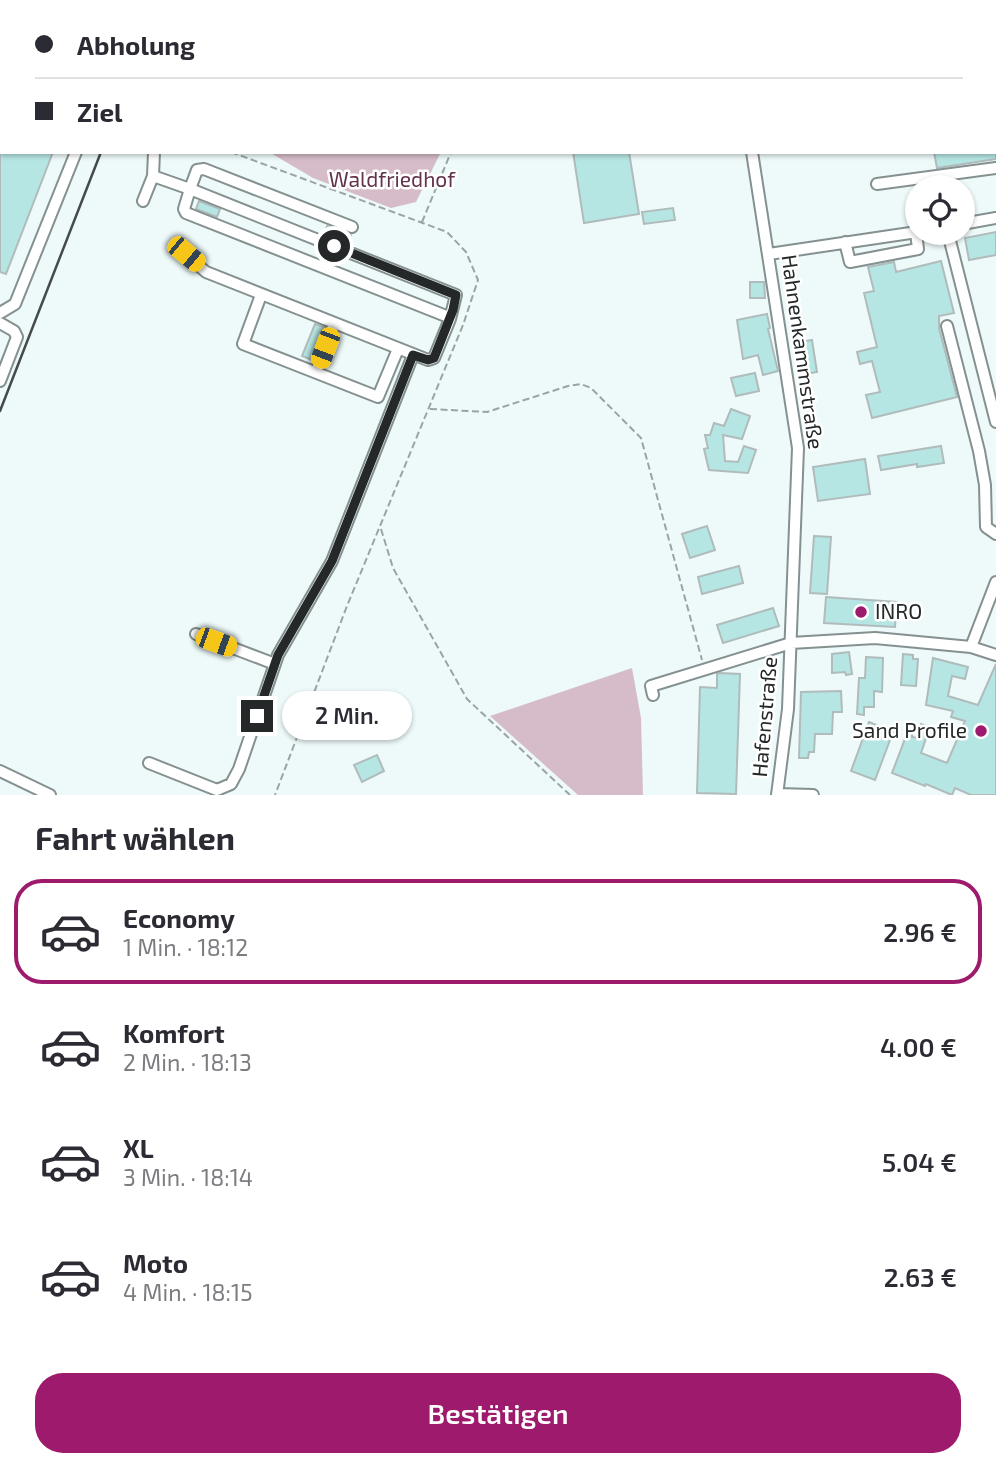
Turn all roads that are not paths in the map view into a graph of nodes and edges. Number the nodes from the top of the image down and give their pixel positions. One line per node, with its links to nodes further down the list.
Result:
1 (75, 154): 19 (street)
2 (154, 154): 5 (street)
3 (752, 154): 17 (street, Hahnenkammstraße)
4 (996, 169): 6 (street)
5 (153, 176): 7 (street); 8 (street)
6 (877, 184)
7 (190, 189): 11 (street); 20 (street); 20 (street)
8 (143, 201)
9 (996, 218): 10 (street)
10 (975, 222)
11 (352, 227)
12 (905, 234): 13 (street)
13 (845, 242): 14 (street); 17 (street)
14 (918, 245)
15 (951, 245): 28 (street)
16 (186, 254): 18 (street)
17 (769, 254): 32 (street, Hahnenkammstraße)
18 (261, 295): 22 (street); 26 (street)
19 (0, 313)
20 (450, 320): 25 (street)
21 (0, 323): 27 (street)
22 (334, 324): 24 (street); 26 (street)
23 (947, 326): 29 (street)
24 (398, 349): 25 (street); 26 (street)
25 (413, 355): 35 (street)
26 (316, 372)
27 (0, 382)
28 (996, 422)
29 (996, 534)
30 (996, 582): 33 (street)
31 (196, 634): 35 (street)
32 (791, 643): 33 (street); 36 (street); 40 (street, Hafenstraße)
33 (971, 647): 34 (street)
34 (996, 655)
35 (275, 664): 37 (street)
36 (653, 695)
37 (149, 763)
38 (0, 771): 39 (street)
39 (50, 795)
40 (777, 795): 41 (street)
41 (813, 795)

